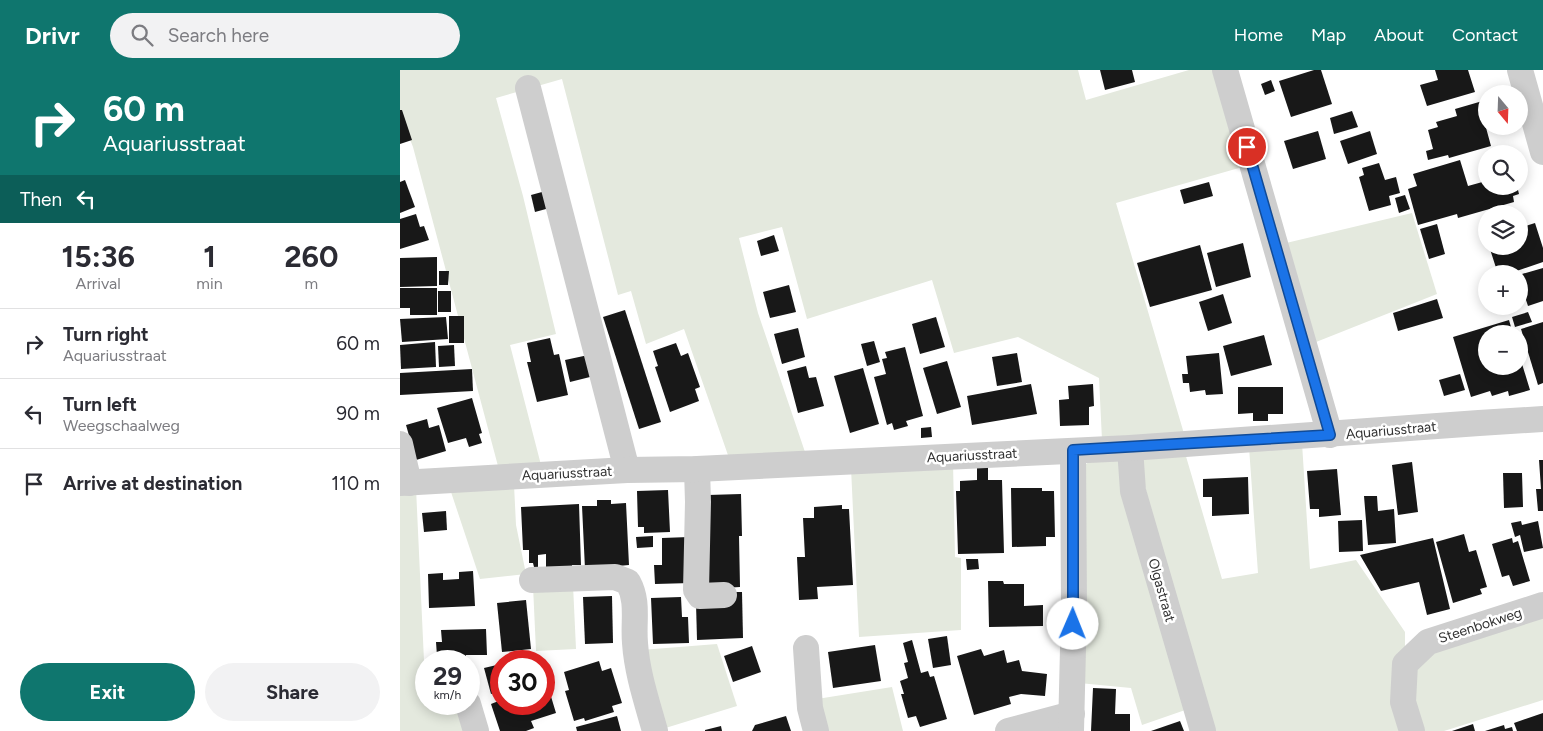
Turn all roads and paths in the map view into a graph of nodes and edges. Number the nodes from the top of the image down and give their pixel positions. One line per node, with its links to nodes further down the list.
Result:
1 (1224, 70): 6 (street)
2 (1520, 70): 4 (street)
3 (528, 88): 11 (street)
4 (1543, 152)
5 (1543, 419): 6 (street, Aquariusstraat)
6 (1330, 435): 8 (street, Aquariusstraat)
7 (400, 444): 12 (street)
8 (1130, 448): 9 (street, Aquariusstraat); 23 (street, Olgastraat)
9 (1073, 450): 10 (street, Aquariusstraat); 18 (street)
10 (697, 468): 11 (street, Aquariusstraat); 14 (street)
11 (627, 470): 12 (street, Aquariusstraat)
12 (404, 483)
13 (532, 580): 20 (street)
14 (724, 595)
15 (1543, 606): 24 (street, Steenbokweg)
16 (806, 648): 21 (street)
17 (471, 715): 19 (street)
18 (1071, 722): 22 (street)
19 (476, 731)
20 (655, 731)
21 (816, 731)
22 (1008, 731)
23 (1203, 731)
24 (1412, 731)

